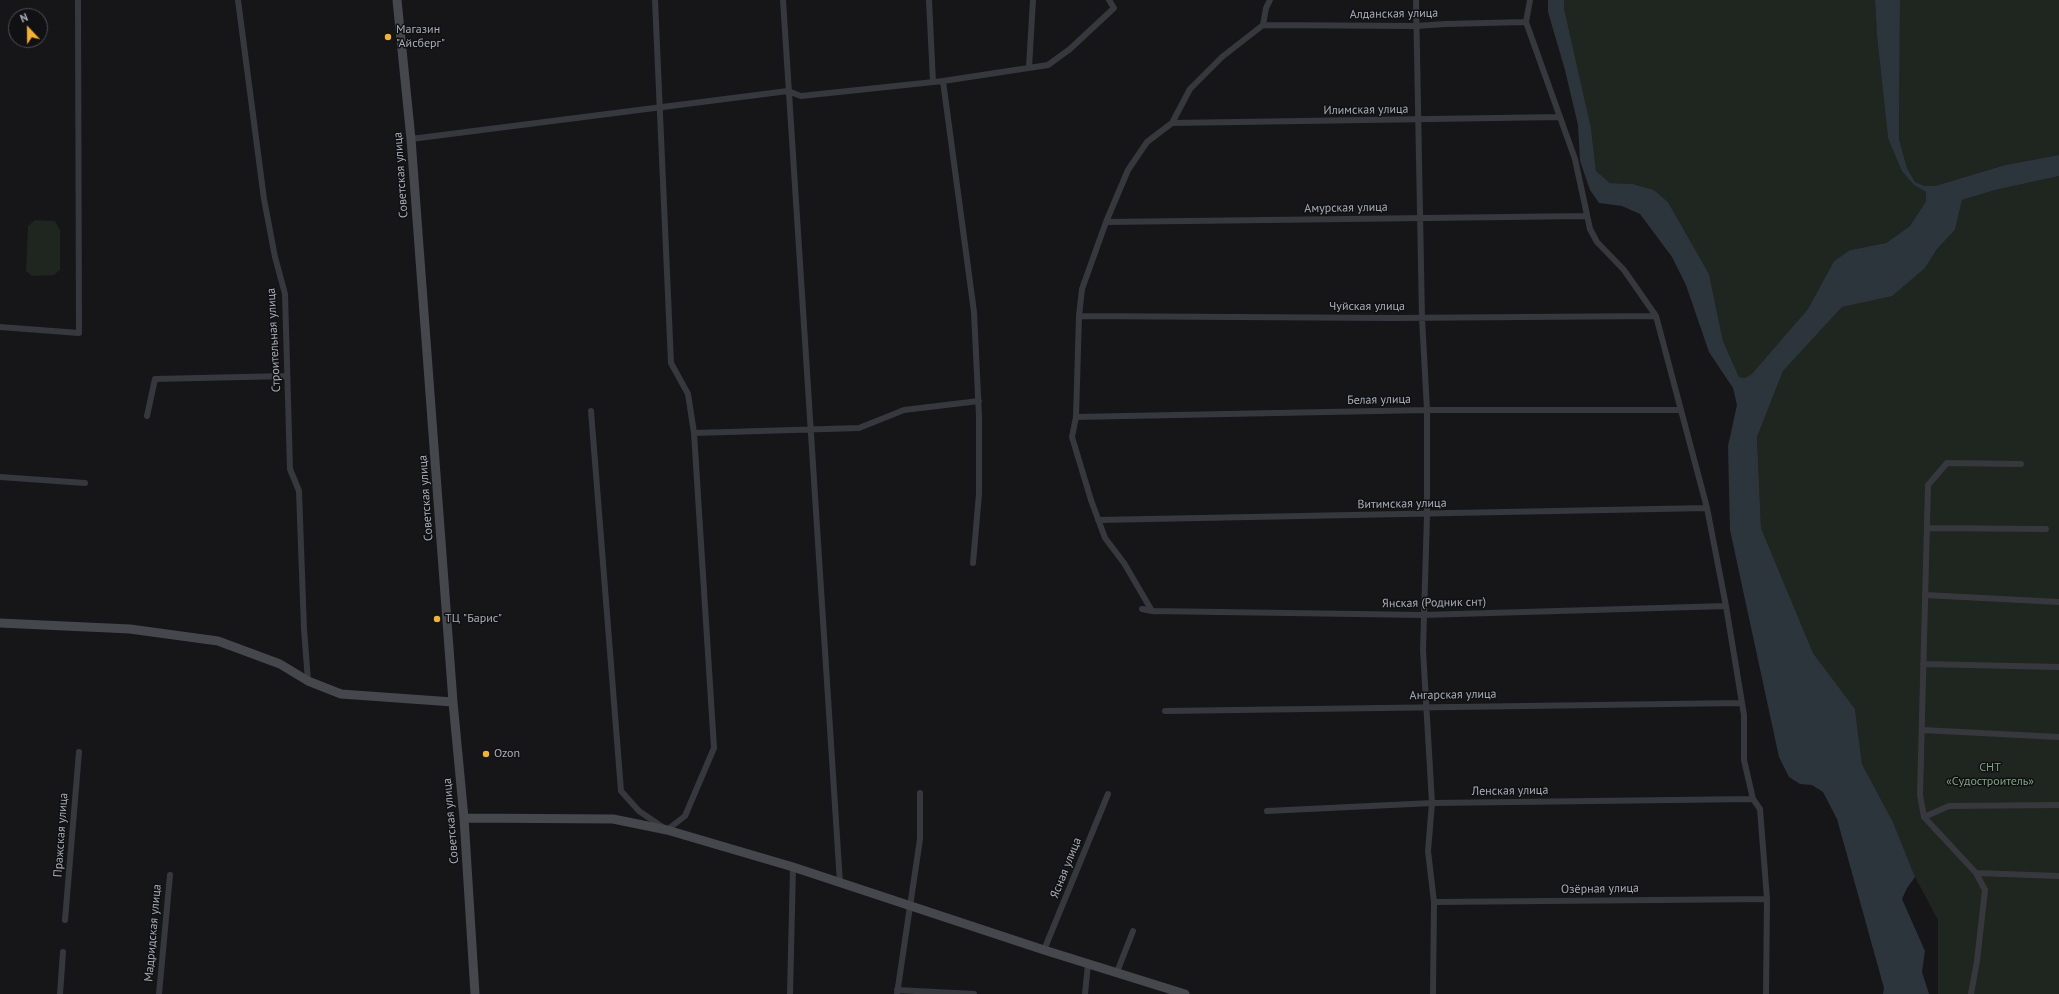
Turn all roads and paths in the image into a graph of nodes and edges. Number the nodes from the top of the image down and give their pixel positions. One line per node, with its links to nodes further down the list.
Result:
1 (78, 0): 30 (street)
2 (238, 0): 31 (street, Строительная улица)
3 (397, 0): 23 (main road, Советская улица)
4 (655, 0): 19 (street)
5 (783, 0): 18 (street)
6 (929, 0): 17 (street)
7 (1033, 0): 15 (street)
8 (1109, 0): 15 (street)
9 (1270, 0): 13 (street)
10 (1416, 0): 14 (street)
11 (1530, 0): 12 (street)
12 (1526, 22): 14 (street, Алданская улица); 20 (street)
13 (1263, 25): 14 (street, Алданская улица); 22 (street)
14 (1415, 26): 21 (street)
15 (1030, 67): 16 (street)
16 (943, 81): 17 (street); 32 (street)
17 (933, 82): 18 (street)
18 (788, 91): 19 (street); 38 (street)
19 (660, 106): 23 (street); 39 (street)
20 (1560, 117): 21 (street, Илимская улица); 24 (street)
21 (1418, 120): 22 (street, Илимская улица); 25 (street)
22 (1172, 123): 26 (street)
23 (411, 139): 59 (main road, Советская улица)
24 (1587, 216): 25 (street, Амурская улица); 28 (street)
25 (1420, 218): 26 (street, Амурская улица); 29 (street)
26 (1106, 222): 27 (street)
27 (1079, 316): 29 (street, Чуйская улица); 37 (street)
28 (1656, 316): 29 (street, Чуйская улица); 34 (street)
29 (1422, 318): 33 (street)
30 (0, 327)
31 (288, 376): 36 (street); 58 (street, Строительная улица)
32 (979, 401): 38 (street); 48 (street)
33 (1427, 410): 34 (street, Белая улица); 37 (street, Белая улица); 44 (street)
34 (1681, 410): 43 (street)
35 (591, 411): 74 (street)
36 (147, 416)
37 (1076, 417): 45 (street)
38 (810, 429): 39 (street); 79 (street)
39 (694, 433): 74 (street)
40 (2021, 464): 46 (street)
41 (0, 477): 42 (street)
42 (85, 483)
43 (1707, 508): 44 (street, Витимская улица); 51 (street)
44 (1427, 515): 45 (street, Витимская улица); 54 (street)
45 (1098, 520): 53 (street)
46 (1927, 528): 47 (street); 49 (street)
47 (2046, 529)
48 (973, 563)
49 (1925, 596): 50 (street); 56 (street)
50 (2059, 602)
51 (1726, 606): 54 (street, Янская (Родник снт)); 60 (street)
52 (1142, 609): 53 (street, Янская (Родник снт))
53 (1152, 611): 54 (street, Янская (Родник снт))
54 (1423, 615): 61 (street)
55 (0, 623): 58 (main road)
56 (1923, 664): 57 (street); 63 (street)
57 (2059, 667)
58 (308, 681): 59 (main road)
59 (452, 702): 73 (main road, Советская улица)
60 (1741, 703): 61 (street, Ангарская улица); 68 (street)
61 (1426, 706): 62 (street, Ангарская улица); 69 (street)
62 (1165, 711)
63 (1922, 730): 64 (street); 72 (street)
64 (2059, 737)
65 (79, 752): 83 (street, Пражская улица)
66 (920, 792): 82 (street)
67 (1108, 794): 85 (street, Ясная улица)
68 (1753, 800): 69 (street, Ленская улица); 80 (street)
69 (1432, 803): 71 (street, Ленская улица); 81 (street)
70 (2059, 804): 72 (street)
71 (1267, 811)
72 (1924, 817): 76 (street)
73 (464, 818): 74 (main road); 92 (main road, Советская улица)
74 (667, 830): 75 (main road)
75 (793, 867): 79 (main road); 93 (street)
76 (1976, 873): 78 (street); 99 (street)
77 (170, 875): 91 (street, Мадридская улица)
78 (2059, 876)
79 (840, 883): 82 (main road)
80 (1767, 899): 81 (street, Озёрная улица); 98 (street)
81 (1434, 902): 97 (street)
82 (910, 905): 85 (main road); 89 (street)
83 (66, 920)
84 (1133, 931): 88 (street)
85 (1044, 950): 87 (main road)
86 (63, 952): 90 (street)
87 (1088, 964): 88 (main road); 95 (street)
88 (1117, 972): 96 (main road)
89 (897, 992): 94 (street)
90 (60, 994)
91 (159, 994)
92 (475, 994)
93 (790, 994)
94 (974, 994)
95 (1086, 994)
96 (1185, 994)
97 (1433, 994)
98 (1766, 994)
99 (1971, 994)

